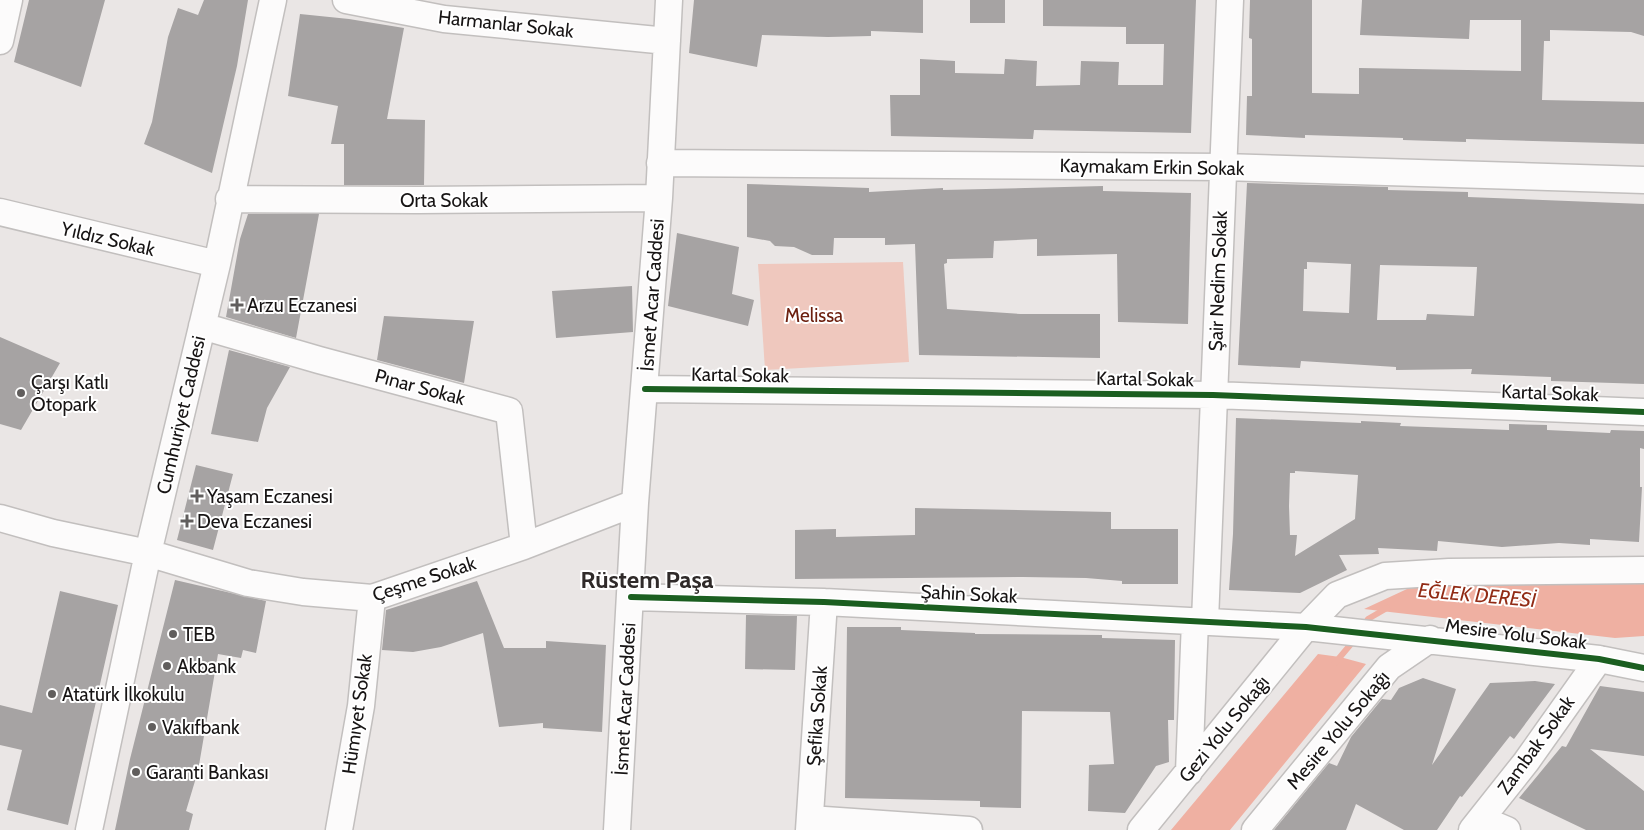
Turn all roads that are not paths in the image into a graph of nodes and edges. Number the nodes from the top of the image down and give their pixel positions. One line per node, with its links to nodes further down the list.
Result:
1 (9, 0): 6 (street)
2 (273, 0): 12 (street, Cumhuriyet Caddesi)
3 (346, 0): 7 (street, Harmanlar Sokak)
4 (669, 0): 7 (street, İsmet Acar Caddesi)
5 (1230, 0): 9 (street, Şair Nedim Sokak)
6 (0, 41)
7 (667, 41): 8 (street, İsmet Acar Caddesi)
8 (660, 163): 9 (street, Kaymakam Erkin Sokak); 11 (street, İsmet Acar Caddesi)
9 (1223, 167): 10 (street, Kaymakam Erkin Sokak); 17 (street, Şair Nedim Sokak)
10 (1644, 180)
11 (659, 198): 12 (street, Orta Sokak); 16 (street, İsmet Acar Caddesi)
12 (229, 199): 14 (street, Cumhuriyet Caddesi)
13 (0, 212): 14 (street, Yıldız Sokak)
14 (217, 264): 15 (street, Cumhuriyet Caddesi)
15 (202, 326): 21 (street, Pınar Sokak); 22 (street, Cumhuriyet Caddesi)
16 (644, 389): 17 (street, Kartal Sokak); 19 (street, İsmet Acar Caddesi)
17 (1213, 395): 18 (street, Kartal Sokak); 27 (street, Şair Nedim Sokak)
18 (1644, 412)
19 (635, 503): 21 (street, Çeşme Sokak); 24 (street, İsmet Acar Caddesi)
20 (0, 518): 22 (street, Çeşme Sokak)
21 (524, 546): 25 (street, Çeşme Sokak)
22 (148, 553): 25 (street, Çeşme Sokak); 35 (street, Cumhuriyet Caddesi)
23 (1644, 570): 28 (street, Gezi Yolu Sokağı)
24 (631, 597): 26 (street, Şahin Sokak); 37 (street, İsmet Acar Caddesi)
25 (372, 598): 36 (street, Hümıyet Sokak)
26 (824, 602): 27 (street, Şahin Sokak); 34 (street, Şefika Sokak)
27 (1200, 621): 28 (street, Şahin Sokak); 32 (street, Şair Nedim Sokak)
28 (1306, 627): 29 (street, Mesire Yolu Sokak); 32 (street, Gezi Yolu Sokağı)
29 (1430, 639): 30 (street, Mesire Yolu Sokak); 40 (street, Mesire Yolu Sokağı)
30 (1599, 659): 31 (street, Mesire Yolu Sokak); 33 (street, Zambak Sokak)
31 (1644, 668)
32 (1189, 772): 39 (street, Gezi Yolu Sokağı)
33 (1477, 824): 41 (street)
34 (809, 825): 38 (street)
35 (89, 830)
36 (339, 830)
37 (617, 830)
38 (969, 830)
39 (1141, 830)
40 (1255, 830)
41 (1507, 830)

